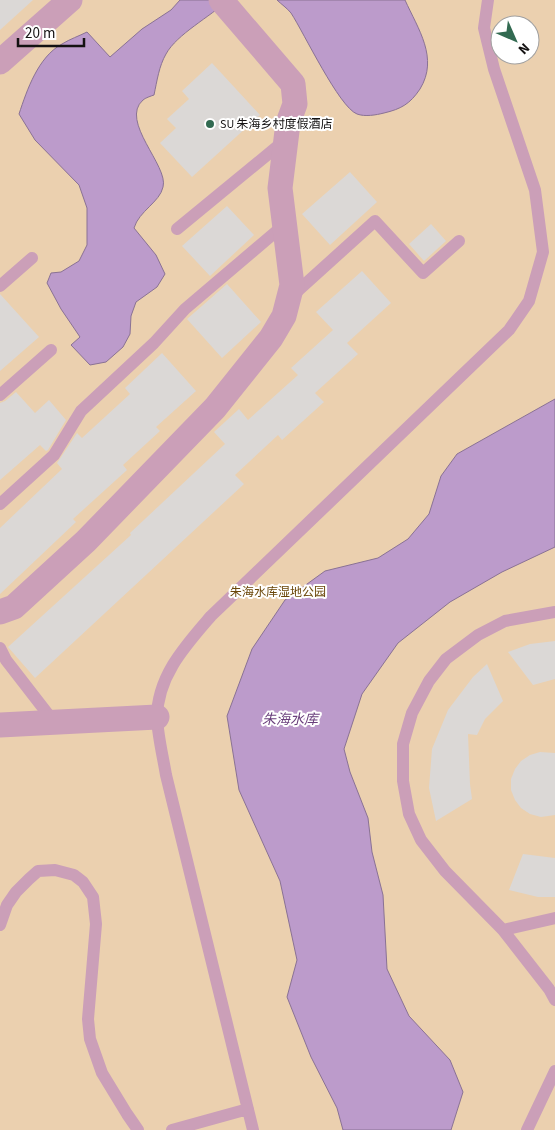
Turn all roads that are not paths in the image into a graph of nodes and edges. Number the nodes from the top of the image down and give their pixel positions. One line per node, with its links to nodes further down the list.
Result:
1 (70, 0): 4 (street)
2 (221, 0): 5 (street)
3 (488, 0): 18 (lane)
4 (0, 62)
5 (286, 139): 6 (street); 7 (lane)
6 (285, 224): 11 (street); 14 (lane)
7 (177, 229)
8 (458, 242): 11 (lane)
9 (32, 258): 10 (lane)
10 (0, 286)
11 (288, 299): 15 (street)
12 (51, 350): 13 (lane)
13 (0, 395)
14 (0, 504)
15 (0, 612)
16 (555, 612): 23 (lane)
17 (0, 648): 19 (lane)
18 (157, 718): 19 (street); 26 (lane)
19 (55, 723): 20 (street)
20 (0, 725)
21 (555, 918): 23 (lane)
22 (0, 925): 27 (lane)
23 (503, 930): 24 (lane)
24 (555, 1000)
25 (555, 1071): 30 (lane)
26 (248, 1109): 28 (lane); 29 (lane)
27 (138, 1130)
28 (172, 1130)
29 (253, 1130)
30 (528, 1130)

